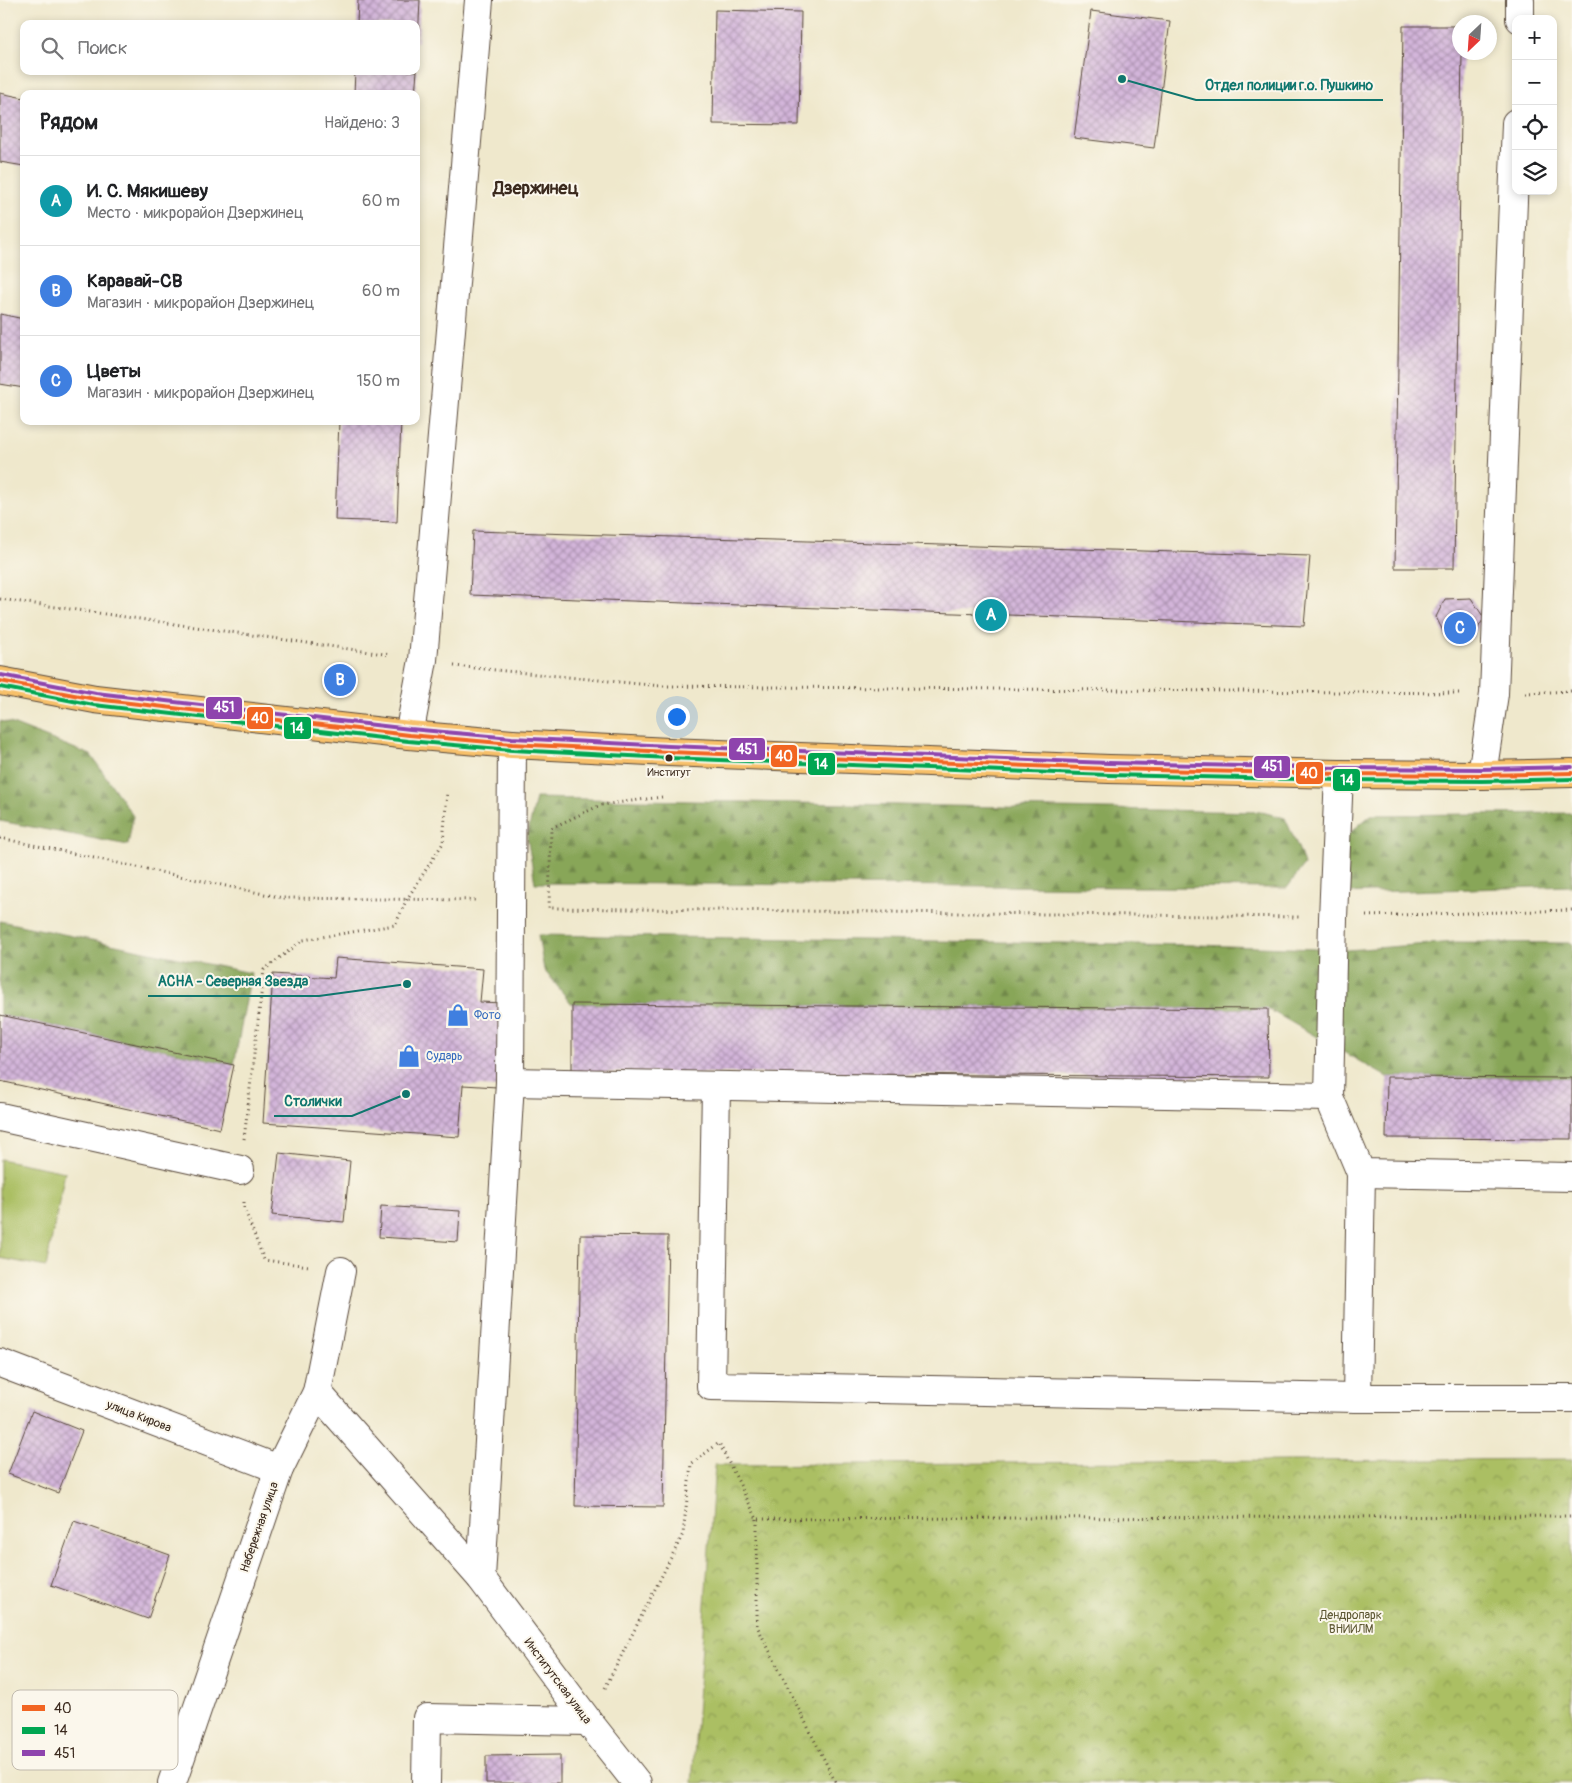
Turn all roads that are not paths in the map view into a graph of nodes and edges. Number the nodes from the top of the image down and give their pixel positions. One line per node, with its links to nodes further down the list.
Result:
1 (479, 0): 6 (street)
2 (1520, 0): 3 (street)
3 (1520, 15)
4 (1515, 150): 10 (street)
5 (0, 681): 6 (main road)
6 (409, 736): 7 (main road)
7 (512, 744): 9 (main road); 11 (street)
8 (1572, 773): 10 (main road)
9 (1339, 774): 10 (main road); 13 (street)
10 (1482, 775)
11 (510, 1082): 12 (street); 24 (street)
12 (716, 1086): 13 (street); 21 (street)
13 (1329, 1097): 16 (street)
14 (0, 1117): 15 (street)
15 (240, 1170)
16 (1360, 1173): 17 (street); 21 (street)
17 (1572, 1176)
18 (342, 1271): 20 (street, Набережная улица)
19 (0, 1363): 23 (street, улица Кирова)
20 (317, 1392): 23 (street, Набережная улица); 24 (street, Институтская улица)
21 (1357, 1398): 22 (street)
22 (1572, 1398)
23 (279, 1469): 26 (street, Набережная улица)
24 (481, 1578): 25 (street, Институтская улица)
25 (588, 1721): 29 (street); 30 (street, Институтская улица)
26 (178, 1765)
27 (176, 1770): 28 (street, Набережная улица)
28 (172, 1783)
29 (426, 1783)
30 (637, 1783)

